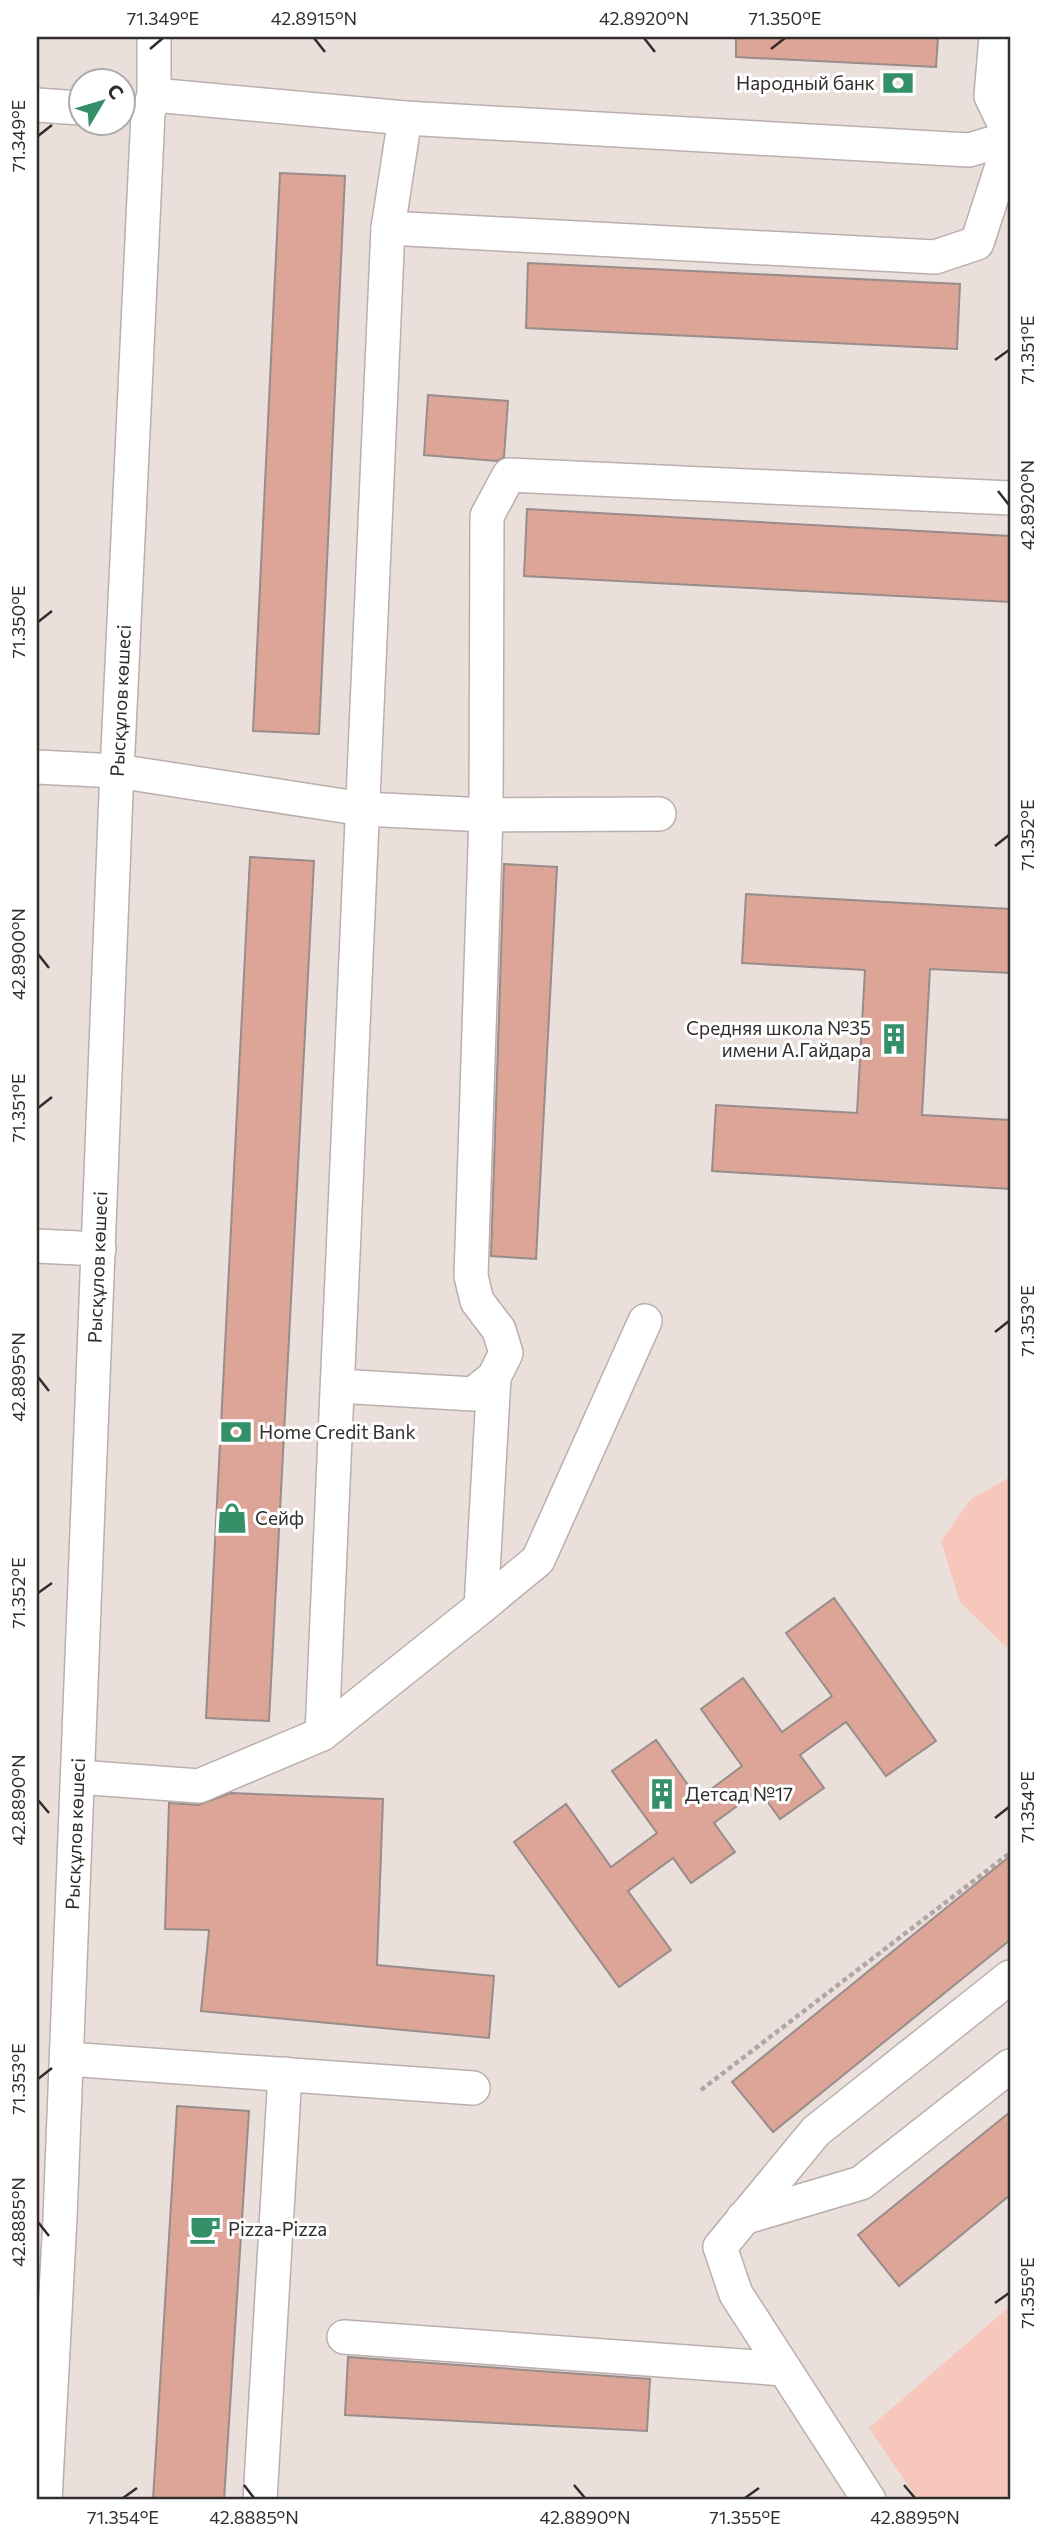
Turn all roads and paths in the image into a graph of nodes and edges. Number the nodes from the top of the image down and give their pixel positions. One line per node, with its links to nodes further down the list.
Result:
1 (154, 37): 5 (street, Рысқұлов көшесі)
2 (996, 37): 7 (street)
3 (37, 105): 4 (street)
4 (66, 107)
5 (141, 107): 6 (street); 11 (street, Рысқұлов көшесі)
6 (405, 118): 7 (street); 8 (street)
7 (1010, 138): 8 (street)
8 (388, 228): 12 (street)
9 (1010, 498): 13 (street)
10 (37, 767): 11 (street)
11 (117, 771): 12 (street); 16 (street, Рысқұлов көшесі)
12 (363, 809): 13 (street); 19 (street)
13 (486, 814): 14 (street); 18 (street)
14 (659, 814)
15 (37, 1246): 16 (street)
16 (99, 1249): 22 (street, Рысқұлов көшесі)
17 (645, 1321): 20 (street)
18 (494, 1377): 19 (street); 20 (street)
19 (338, 1386): 21 (street)
20 (481, 1607): 21 (street)
21 (322, 1734): 22 (street)
22 (78, 1777): 25 (street, Рысқұлов көшесі)
23 (1010, 1853): 29 (path)
24 (1010, 1976): 31 (street)
25 (67, 2059): 27 (street); 30 (street, Рысқұлов көшесі)
26 (1010, 2066): 31 (street)
27 (285, 2074): 28 (street); 35 (street)
28 (473, 2088)
29 (701, 2090)
30 (49, 2218): 34 (street, Рысқұлов көшесі)
31 (743, 2218): 33 (street)
32 (344, 2337): 33 (street)
33 (784, 2369): 36 (street)
34 (45, 2500)
35 (260, 2500)
36 (870, 2500)

